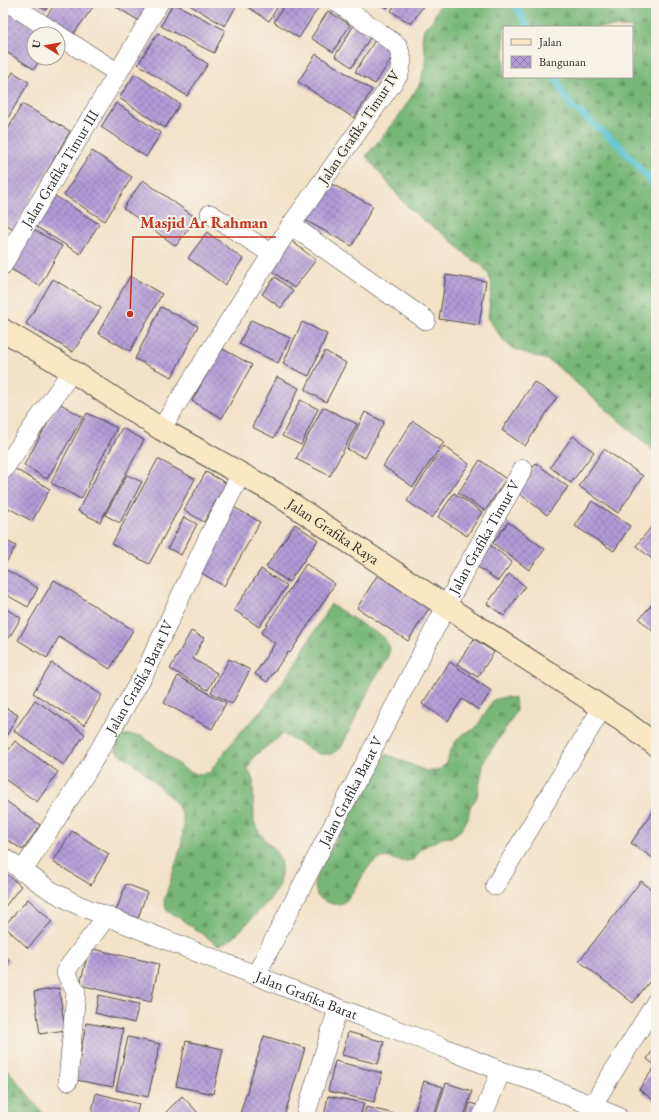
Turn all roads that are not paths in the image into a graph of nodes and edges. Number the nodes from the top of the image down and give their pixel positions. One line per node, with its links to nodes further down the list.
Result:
1 (9, 3): 4 (street)
2 (159, 3): 6 (street, Jalan Grafika Timur III)
3 (338, 3): 8 (street, Jalan Grafika Timur IV)
4 (45, 26)
5 (66, 39): 6 (street)
6 (118, 73): 10 (street, Jalan Grafika Timur III)
7 (210, 214): 9 (street)
8 (291, 225): 9 (street, Jalan Grafika Timur IV); 11 (street)
9 (272, 254): 14 (street, Jalan Grafika Timur IV)
10 (3, 266)
11 (426, 320)
12 (3, 330): 13 (main road, Jalan Grafika Raya)
13 (72, 371): 14 (main road, Jalan Grafika Raya); 16 (street)
14 (161, 429): 17 (main road, Jalan Grafika Raya)
15 (524, 469): 18 (street, Jalan Grafika Timur V)
16 (3, 470)
17 (241, 474): 18 (main road, Jalan Grafika Raya); 22 (street, Jalan Grafika Barat IV)
18 (447, 607): 19 (main road, Jalan Grafika Raya); 25 (street, Jalan Grafika Barat V)
19 (602, 708): 20 (main road, Jalan Grafika Raya); 23 (street)
20 (656, 745)
21 (3, 858): 22 (street, Jalan Grafika Barat)
22 (22, 872): 24 (street, Jalan Grafika Barat)
23 (495, 886)
24 (107, 916): 25 (street, Jalan Grafika Barat); 29 (street)
25 (256, 975): 27 (street, Jalan Grafika Barat)
26 (656, 1002): 30 (street)
27 (338, 1008): 28 (street, Jalan Grafika Barat); 31 (street)
28 (501, 1071): 30 (street, Jalan Grafika Barat); 32 (street)
29 (68, 1081)
30 (592, 1106): 33 (street, Jalan Grafika Barat)
31 (305, 1117)
32 (482, 1117)
33 (618, 1117)

